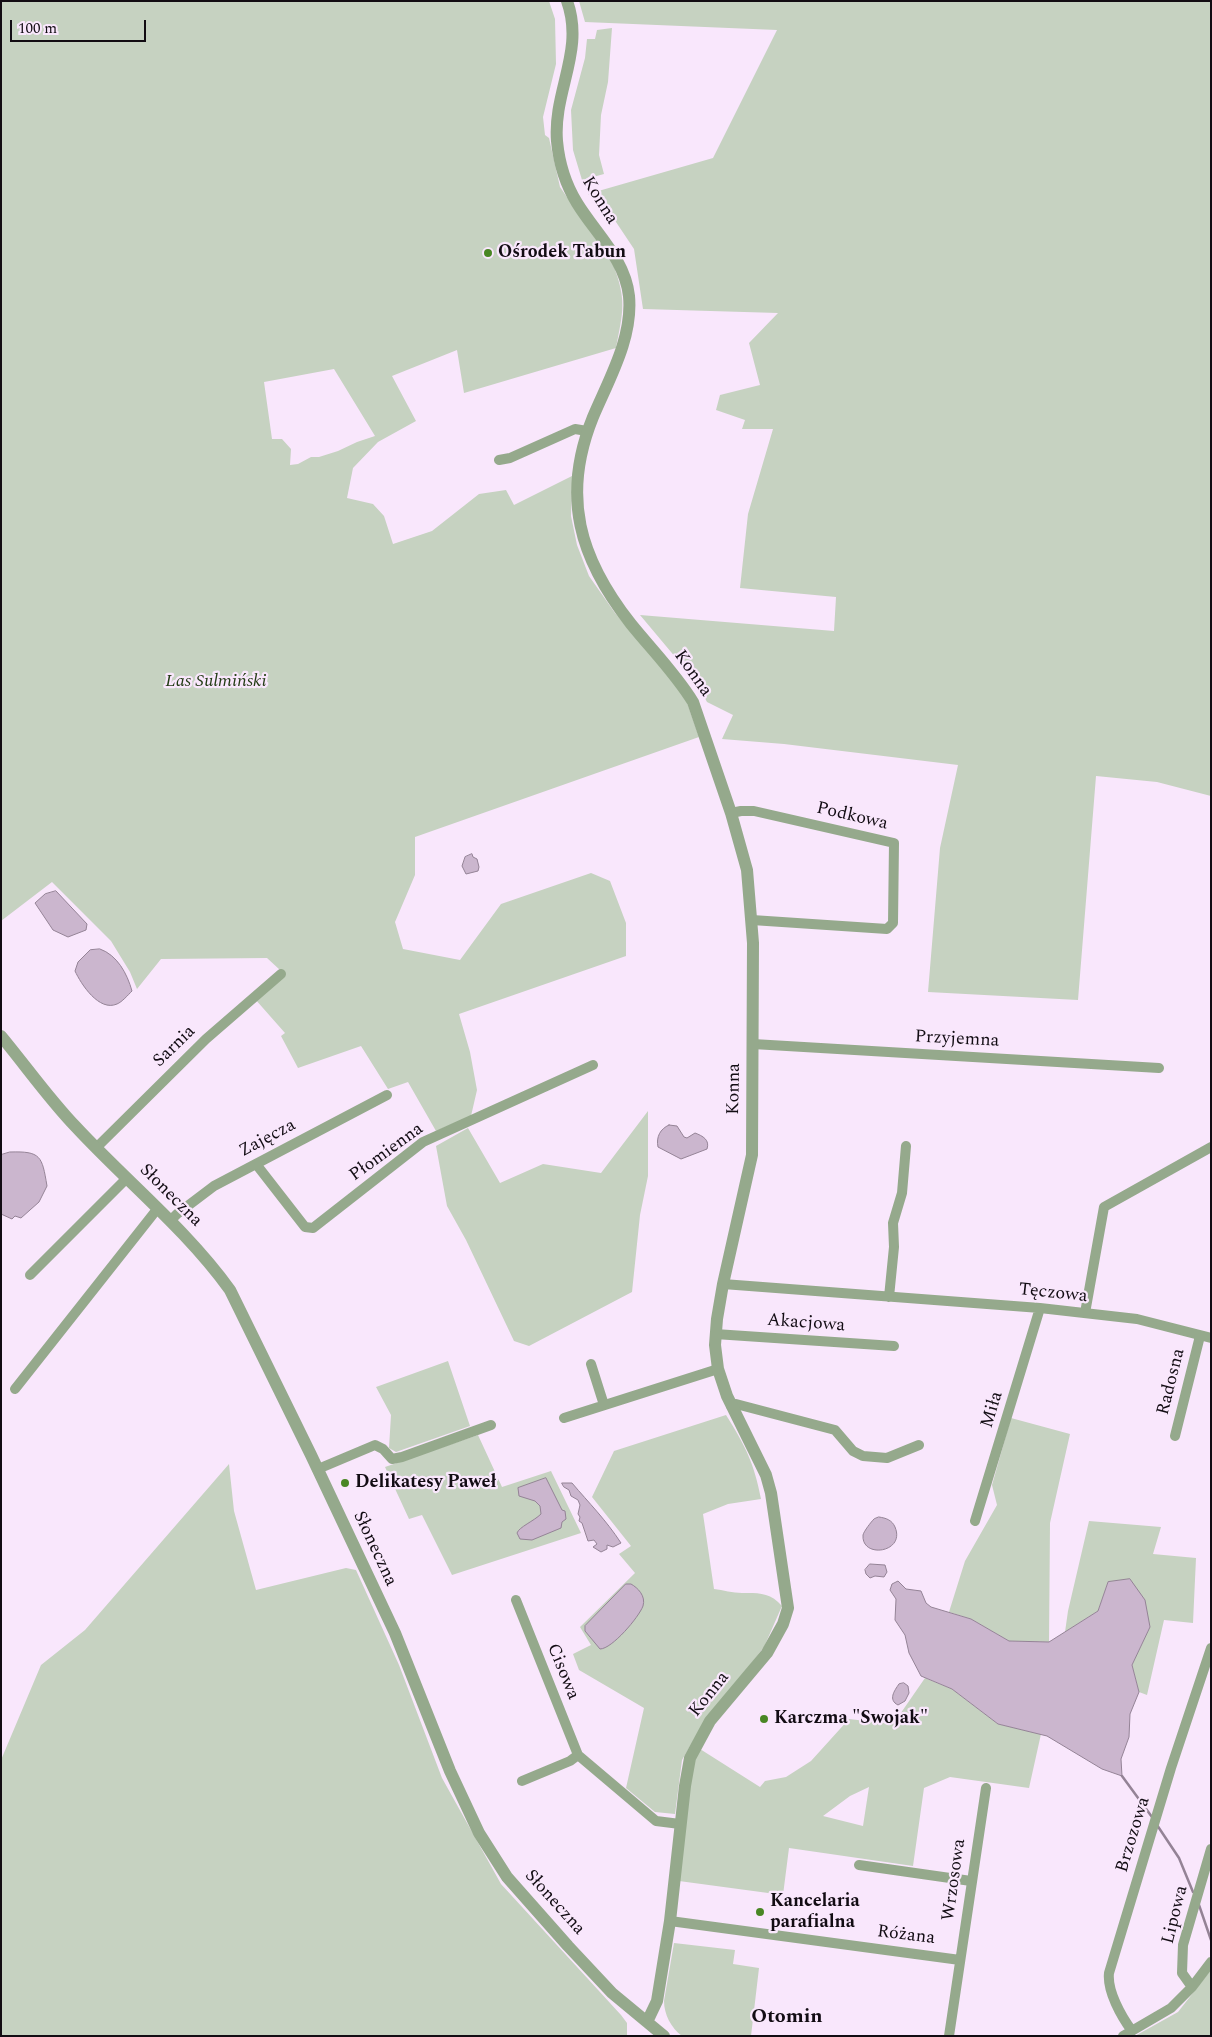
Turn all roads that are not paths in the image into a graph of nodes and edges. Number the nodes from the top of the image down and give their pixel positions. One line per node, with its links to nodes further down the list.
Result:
1 (567, 1): 2 (street, Konna)
2 (588, 431): 3 (street); 4 (street, Konna)
3 (499, 460)
4 (732, 813): 5 (street, Konna); 5 (street, Podkowa)
5 (752, 920): 8 (street, Konna)
6 (280, 974): 14 (street, Sarnia)
7 (1, 1036): 14 (street, Słoneczna)
8 (753, 1044): 10 (street, Przyjemna); 20 (street, Konna)
9 (593, 1065): 15 (street, Płomienna)
10 (1159, 1068)
11 (386, 1094): 15 (street, Zajęcza)
12 (906, 1146): 21 (street)
13 (1211, 1147): 23 (street)
14 (96, 1148): 16 (street, Słoneczna)
15 (256, 1164): 18 (street, Zajęcza)
16 (127, 1178): 17 (street, Słoneczna); 19 (street)
17 (158, 1208): 18 (street, Słoneczna); 29 (street)
18 (171, 1220): 36 (street, Słoneczna)
19 (30, 1275)
20 (723, 1284): 21 (street, Tęczowa); 24 (street, Konna)
21 (889, 1297): 22 (street, Tęczowa)
22 (1040, 1308): 23 (street, Tęczowa); 37 (street, Miła)
23 (1085, 1313): 25 (street, Tęczowa)
24 (716, 1334): 26 (street, Akacjowa); 28 (street, Konna)
25 (1206, 1337): 34 (street, Radosna)
26 (894, 1346)
27 (591, 1364): 30 (street)
28 (718, 1369): 30 (street); 31 (street, Konna)
29 (15, 1389)
30 (604, 1405): 32 (street)
31 (731, 1406): 35 (street); 43 (street, Konna)
32 (564, 1418)
33 (491, 1425): 36 (street)
34 (1175, 1436)
35 (919, 1445)
36 (318, 1469): 51 (street, Słoneczna)
37 (975, 1521)
38 (516, 1600): 40 (street, Cisowa)
39 (1211, 1648): 52 (street, Brzozowa)
40 (578, 1755): 41 (street); 43 (street, Cisowa)
41 (522, 1781)
42 (986, 1788): 46 (street, Wrzosowa)
43 (680, 1824): 47 (street, Konna)
44 (1211, 1848): 50 (street, Lipowa)
45 (859, 1865): 46 (street)
46 (971, 1881): 48 (street, Wrzosowa)
47 (670, 1921): 48 (street, Różana); 51 (street, Konna)
48 (960, 1960): 54 (street, Wrzosowa)
49 (1211, 1962): 50 (street)
50 (1192, 1987): 52 (street)
51 (647, 2022): 53 (street, Słoneczna)
52 (1127, 2033)
53 (664, 2036)
54 (949, 2036)

